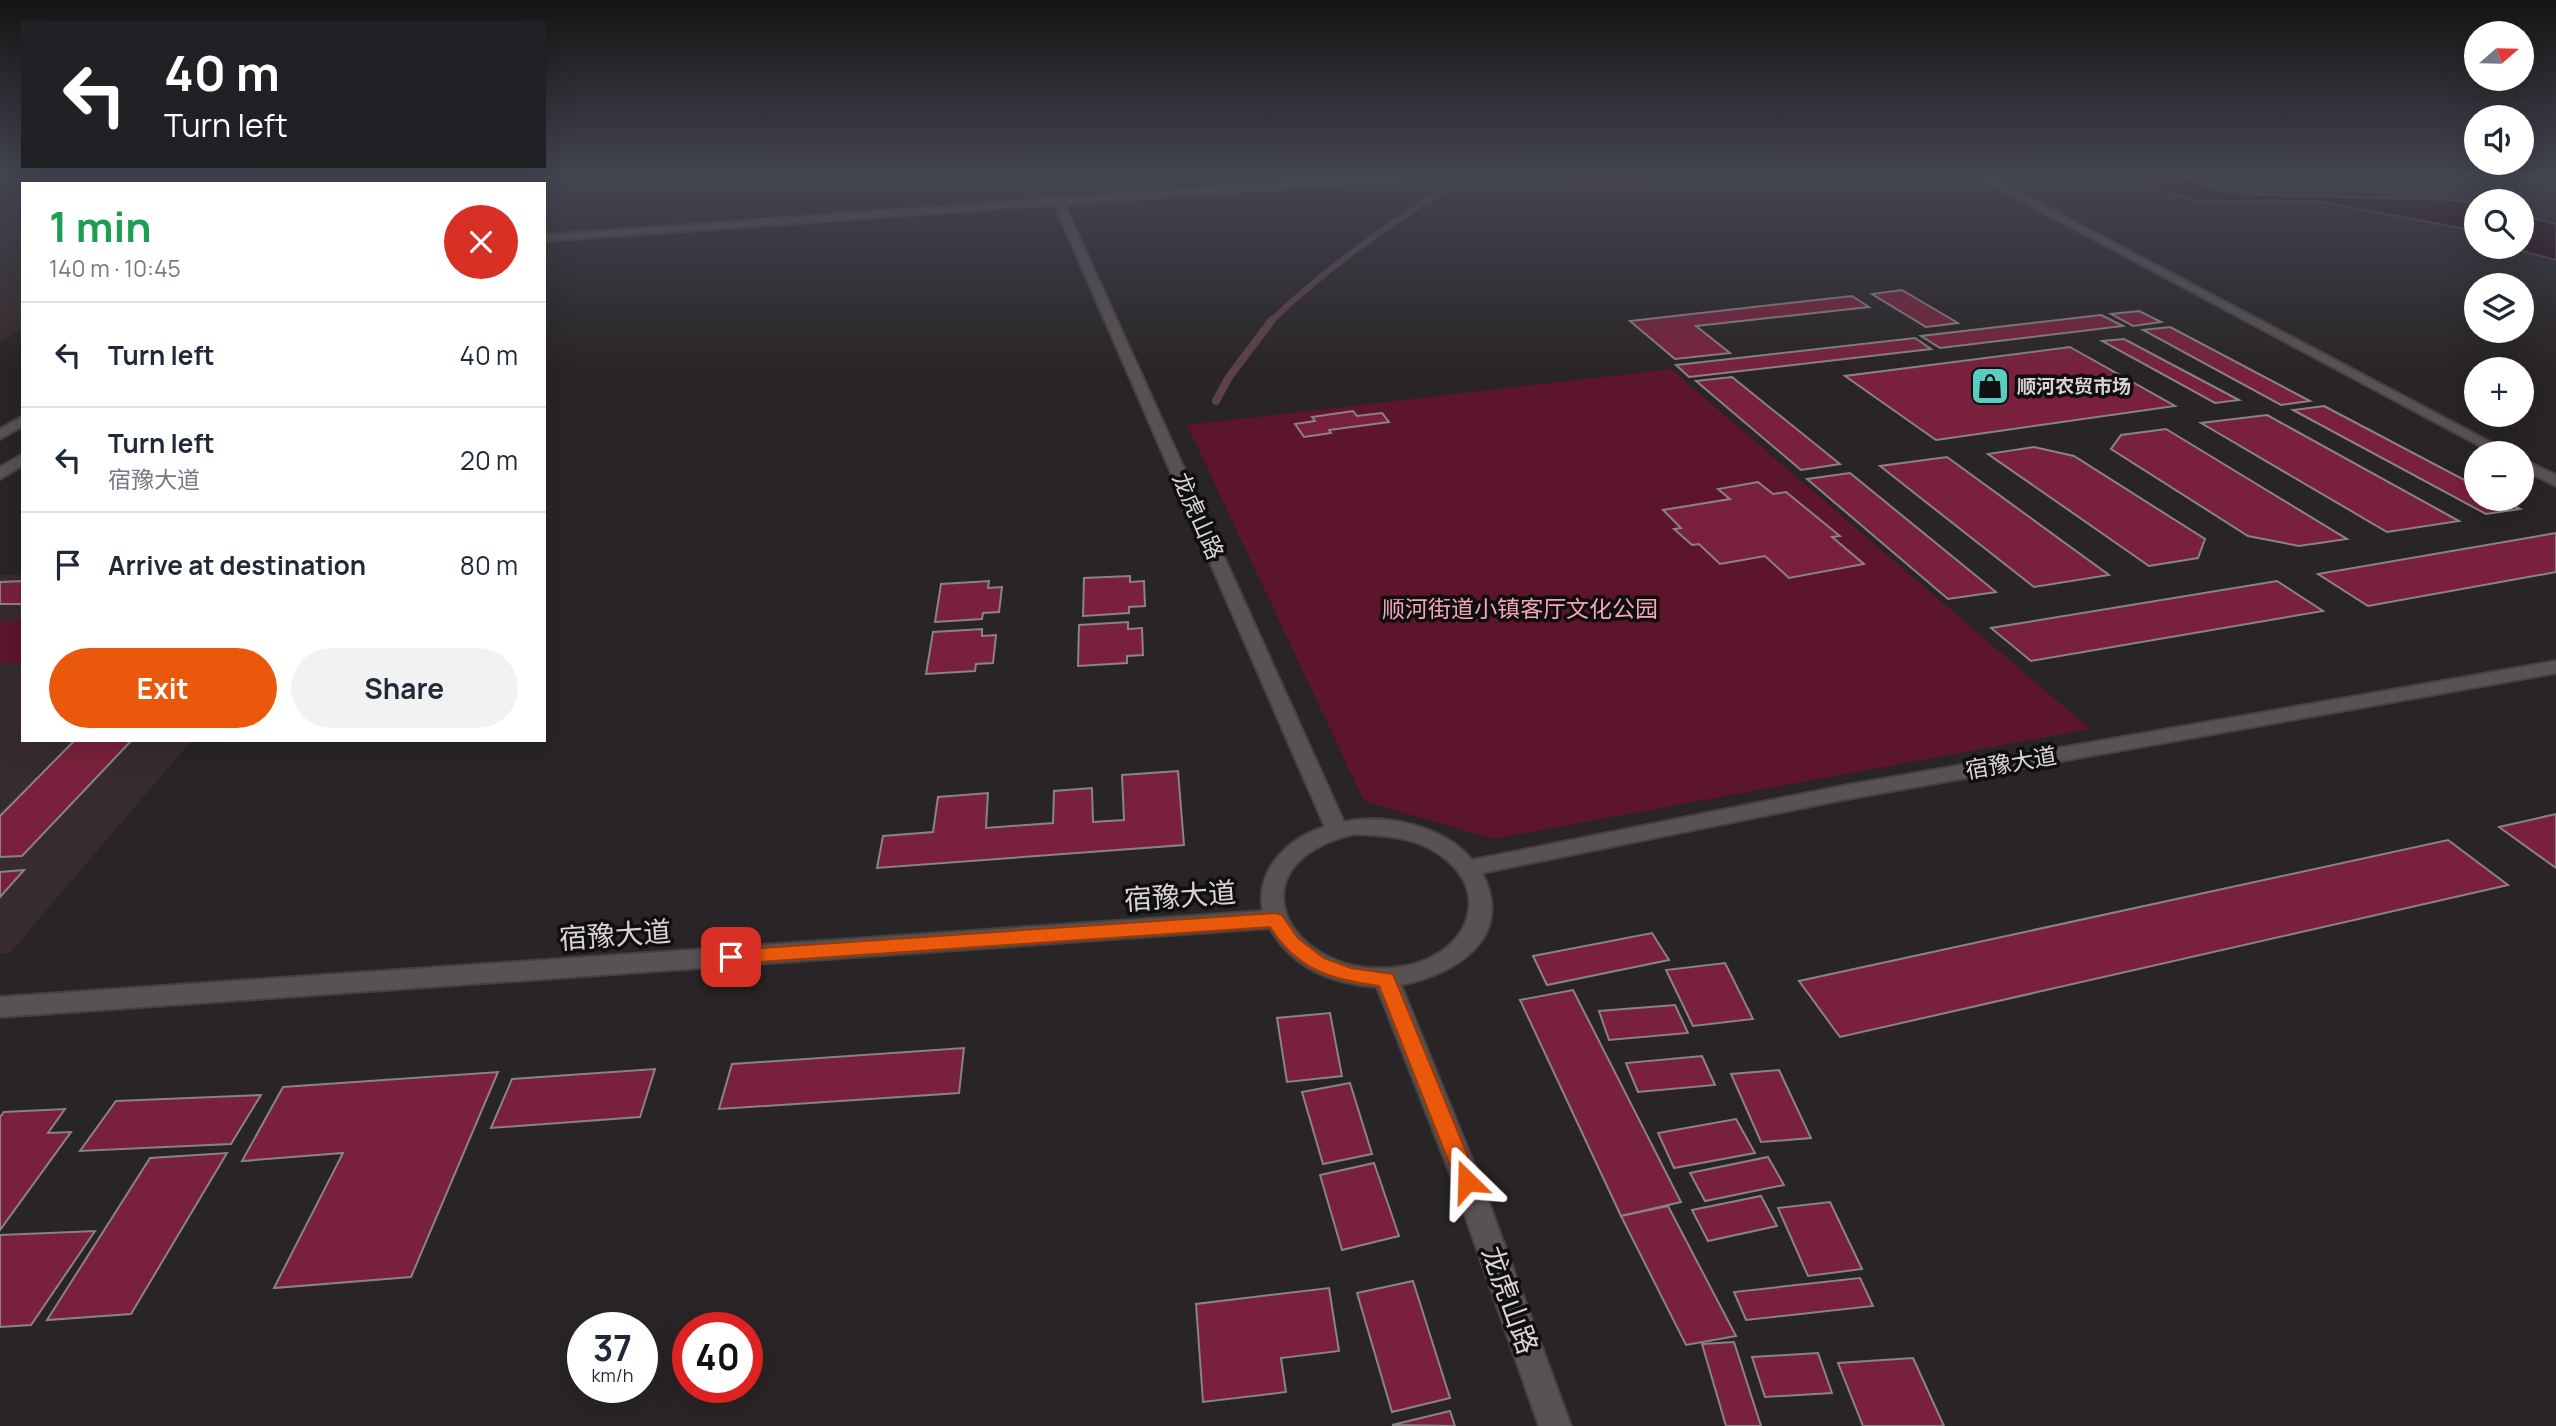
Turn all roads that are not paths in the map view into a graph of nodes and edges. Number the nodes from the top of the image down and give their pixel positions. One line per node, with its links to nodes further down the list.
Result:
1 (1076, 241): 11 (street, 龙虎山路)
2 (2103, 241): 5 (street)
3 (21, 421): 4 (street)
4 (0, 435)
5 (2481, 441)
6 (21, 459): 8 (street)
7 (2534, 469): 9 (street)
8 (0, 474)
9 (2556, 481)
10 (2556, 667): 12 (street, 宿豫大道)
11 (1337, 831): 12 (street); 13 (street)
12 (1468, 868): 14 (street)
13 (1275, 919): 14 (street); 15 (street, 宿豫大道)
14 (1386, 979): 16 (street, 龙虎山路)
15 (0, 1007)
16 (1555, 1426)

